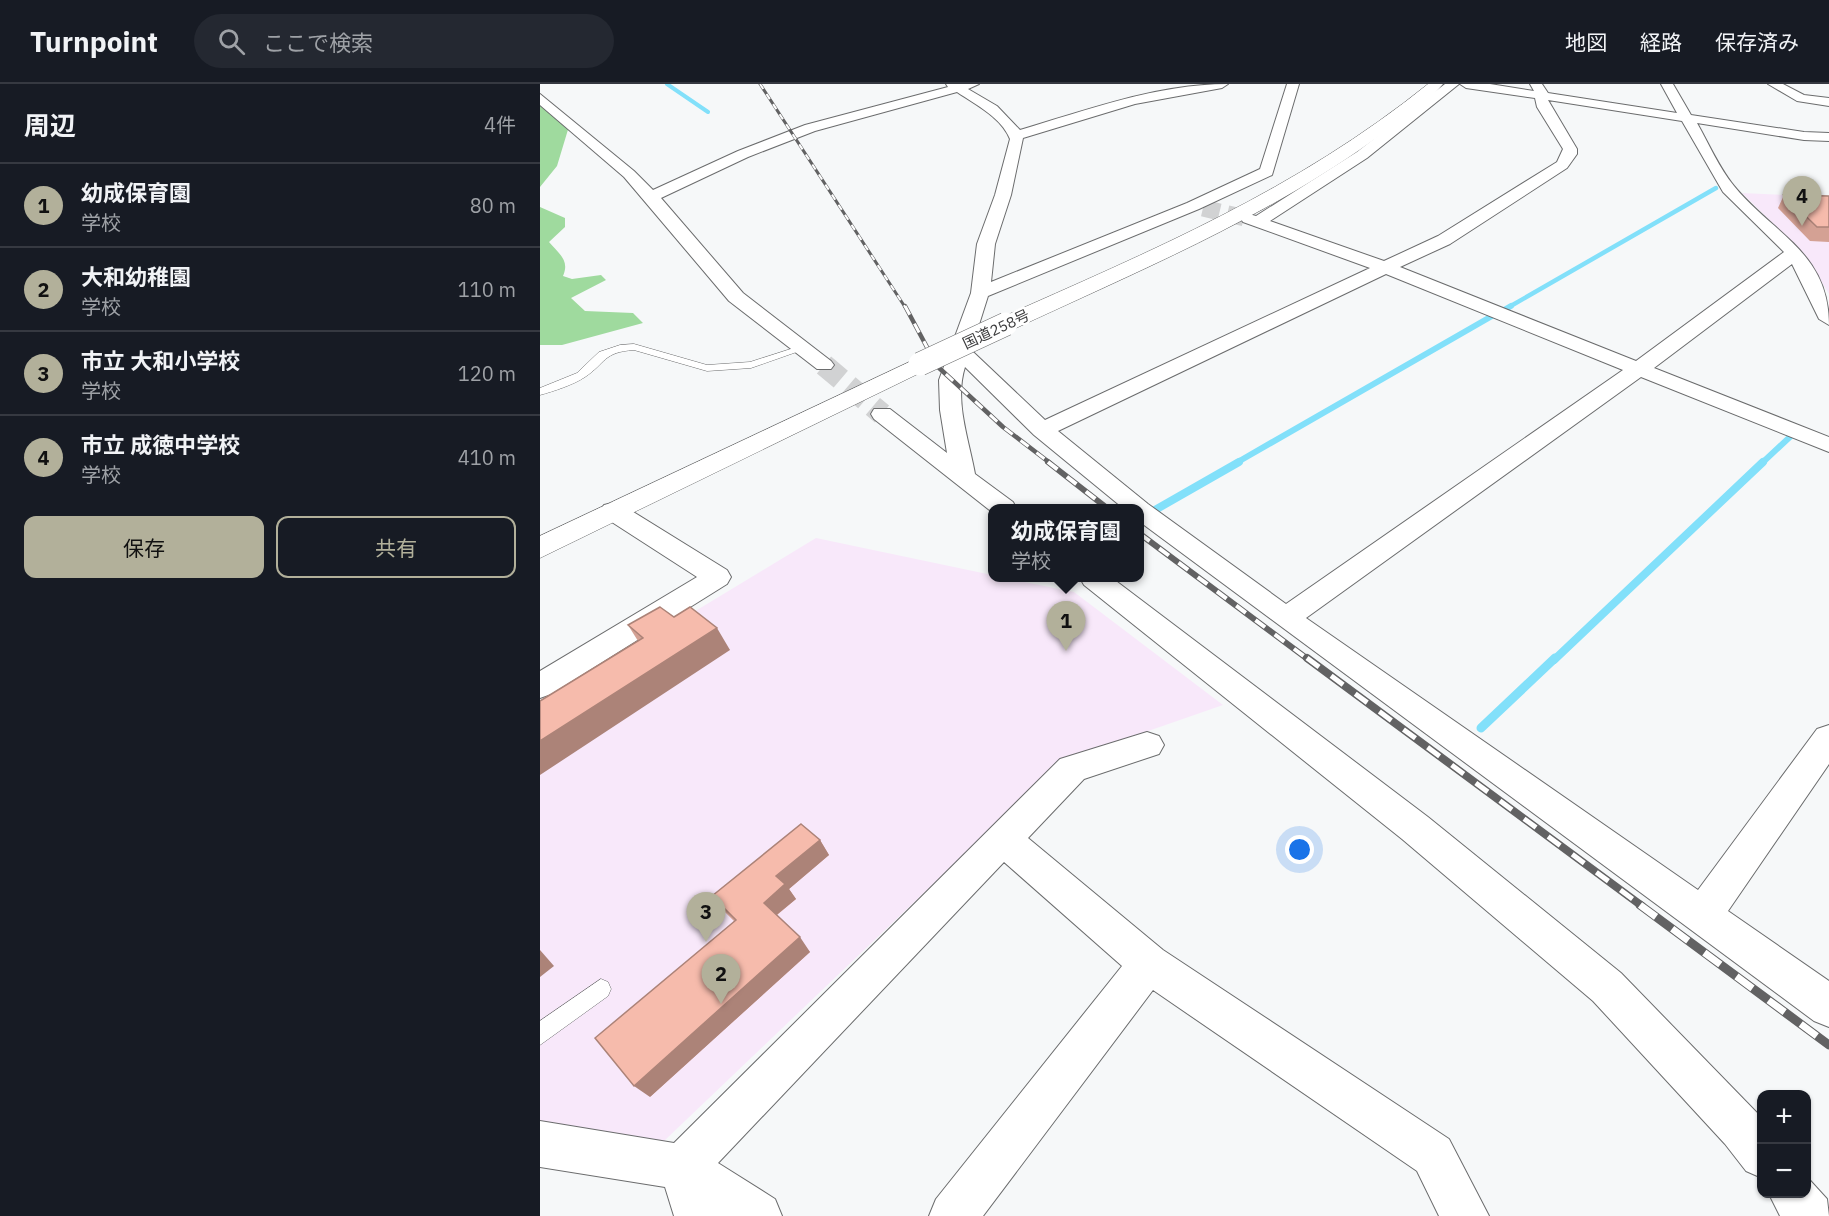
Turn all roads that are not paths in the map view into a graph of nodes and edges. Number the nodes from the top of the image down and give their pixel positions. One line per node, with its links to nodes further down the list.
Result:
1 (1222, 84): 14 (street)
2 (1293, 84): 19 (street)
3 (1416, 84): 21 (highway, 国道258号)
4 (1436, 84): 21 (highway, 国道258号)
5 (1453, 84): 18 (street)
6 (1466, 84): 10 (street)
7 (1666, 84): 13 (street)
8 (1774, 84): 12 (street)
9 (961, 85): 14 (street); 16 (street)
10 (1540, 90): 13 (street); 18 (street)
11 (540, 99): 16 (street)
12 (1829, 102)
13 (1687, 119): 15 (street); 17 (street)
14 (1016, 136): 19 (street)
15 (1829, 137)
16 (651, 197): 22 (street)
17 (1795, 253): 20 (street); 26 (street)
18 (1386, 268): 26 (street); 29 (street)
19 (980, 293): 23 (street)
20 (1829, 318)
21 (998, 320): 24 (highway, 国道258号, bridge)
22 (803, 348): 25 (street); 27 (lane)
23 (960, 351): 29 (street); 31 (street)
24 (913, 359): 34 (highway, 国道258号); 36 (highway, 国道258号)
25 (824, 365)
26 (1640, 368): 30 (street); 39 (street)
27 (540, 392)
28 (882, 414): 31 (street)
29 (1042, 430): 33 (street)
30 (1829, 445)
31 (964, 477): 32 (street)
32 (999, 504)
33 (1133, 504)
34 (613, 511): 37 (highway, 国道258号); 40 (street)
35 (1144, 513): 39 (street)
36 (540, 524)
37 (540, 548)
38 (1099, 582): 50 (street)
39 (1286, 618): 44 (street)
40 (540, 686)
41 (1829, 738): 44 (street)
42 (1147, 745): 43 (street)
43 (1002, 838): 45 (street); 51 (street)
44 (1702, 916): 47 (street)
45 (1149, 964): 55 (street); 56 (street)
46 (601, 990): 48 (lane)
47 (1829, 1006)
48 (540, 1034)
49 (540, 1144): 51 (street)
50 (1757, 1150)
51 (682, 1167): 53 (street); 54 (street)
52 (1795, 1198): 57 (street)
53 (699, 1216)
54 (758, 1216)
55 (953, 1216)
56 (1465, 1216)
57 (1810, 1216)

